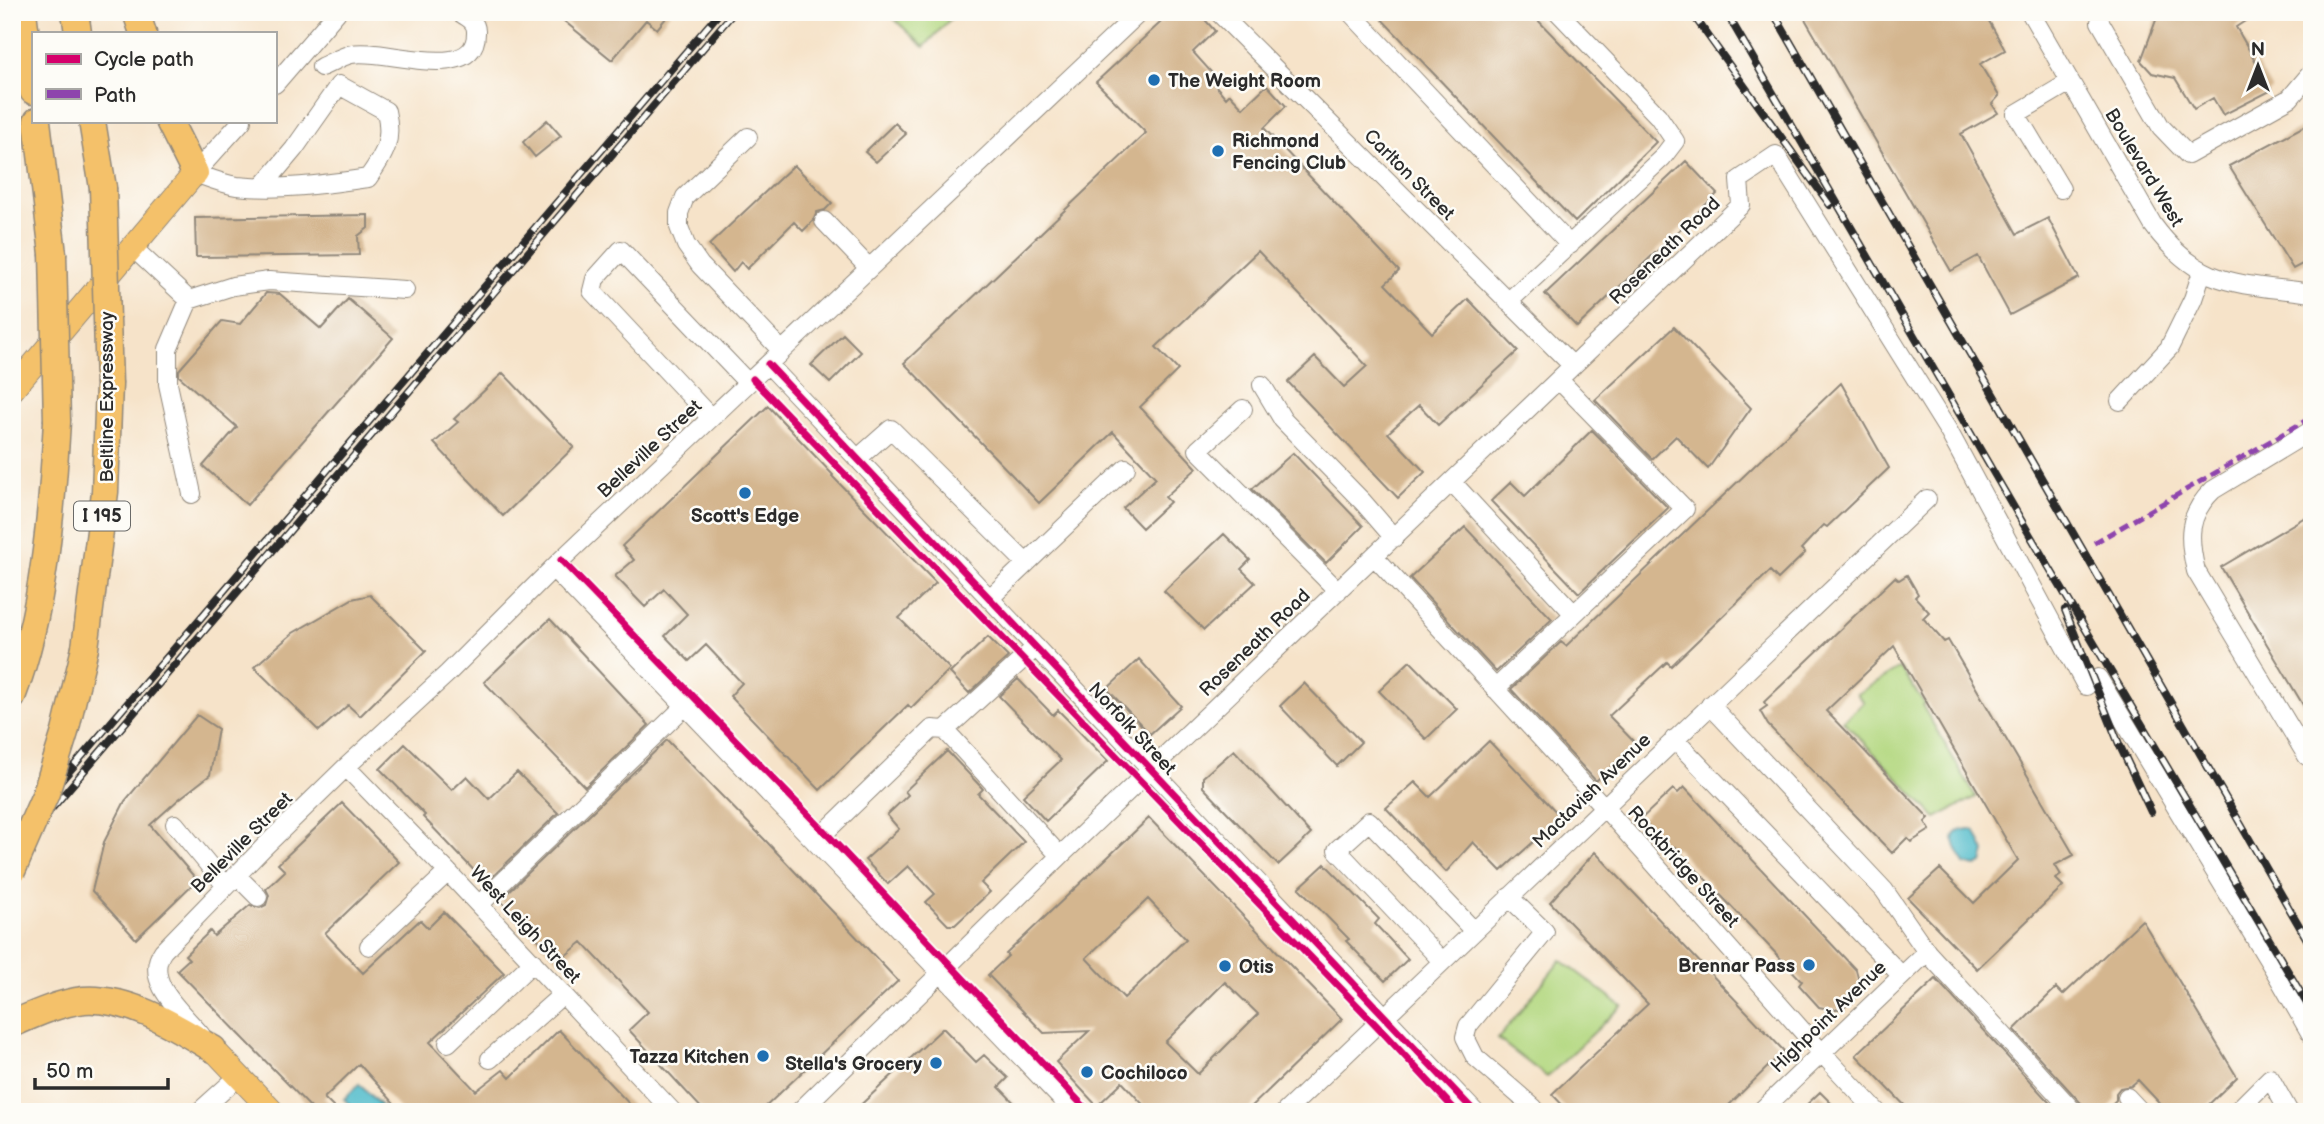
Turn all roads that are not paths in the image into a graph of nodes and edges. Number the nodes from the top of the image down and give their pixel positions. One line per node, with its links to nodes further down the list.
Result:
1 (23, 12): 18 (highway)
2 (75, 12): 12 (highway)
3 (136, 12): 13 (highway)
4 (337, 12): 14 (street)
5 (459, 12): 15 (street)
6 (1140, 12): 32 (street, Belleville Street)
7 (1218, 12): 37 (street, Carlton Street)
8 (1350, 12): 30 (street)
9 (1558, 12): 30 (street)
10 (2030, 12): 17 (street, Boulevard West)
11 (2100, 22): 16 (street)
12 (78, 32)
13 (143, 32)
14 (305, 49): 15 (street); 19 (street)
15 (321, 67): 20 (street)
16 (2312, 72)
17 (2070, 82): 28 (street); 33 (street, Boulevard West)
18 (32, 83)
19 (276, 83)
20 (339, 85): 27 (street); 27 (street)
21 (37, 122): 63 (highway, I 195, bridge)
22 (92, 122): 75 (highway, Beltline Expressway / I 195, bridge)
23 (170, 122): 26 (highway)
24 (241, 122): 26 (street)
25 (748, 137): 38 (street)
26 (195, 173): 27 (street); 31 (main road)
27 (262, 187)
28 (2061, 189)
29 (824, 221): 32 (street)
30 (1570, 245): 37 (street)
31 (132, 247): 36 (street); 44 (main road)
32 (869, 268): 38 (street, Belleville Street)
33 (2202, 272): 35 (street, Boulevard West); 45 (street)
34 (405, 290): 36 (street)
35 (2312, 293)
36 (189, 300): 52 (street)
37 (1508, 302): 40 (street, Carlton Street)
38 (782, 351): 39 (street, Belleville Street)
39 (768, 364): 42 (street, Belleville Street); 49 (street, Norfolk Street)
40 (1573, 366): 41 (street, Roseneath Road); 91 (street, Roseneath Road)
41 (1559, 380): 51 (street, Roseneath Road); 60 (street)
42 (748, 383): 47 (street, Belleville Street); 47 (street)
43 (1262, 385): 54 (street)
44 (12, 390)
45 (2120, 401)
46 (1243, 410): 58 (street)
47 (711, 418): 57 (street, Belleville Street)
48 (2312, 430): 68 (street)
49 (857, 459): 56 (street); 59 (street, Norfolk Street)
50 (1126, 468): 56 (street)
51 (1452, 482): 54 (street, Roseneath Road); 60 (street)
52 (192, 494)
53 (1927, 499): 64 (street, Mactavish Avenue)
54 (1394, 538): 55 (street, Roseneath Road)
55 (1374, 556): 58 (street, Roseneath Road); 62 (street, Rockbridge Street)
56 (1026, 564): 59 (street)
57 (553, 568): 65 (street); 69 (street, Belleville Street)
58 (1338, 591): 70 (street, Roseneath Road)
59 (989, 599): 61 (street, Norfolk Street)
60 (1574, 614): 62 (street)
61 (1035, 647): 66 (street); 70 (street, Norfolk Street)
62 (1495, 689): 71 (street, Rockbridge Street)
63 (12, 697)
64 (1710, 705): 67 (street, Mactavish Avenue); 83 (street)
65 (685, 706): 73 (street); 80 (street)
66 (945, 730): 73 (street); 74 (street)
67 (1674, 739): 71 (street, Mactavish Avenue); 87 (street)
68 (2312, 759)
69 (346, 767): 76 (street, West Leigh Street); 77 (street, Belleville Street)
70 (1150, 770): 74 (street, Roseneath Road); 89 (street, Norfolk Street)
71 (1604, 807): 79 (street, Mactavish Avenue); 94 (street, Rockbridge Street)
72 (175, 824): 77 (street)
73 (815, 842): 86 (street)
74 (1060, 856): 86 (street, Roseneath Road)
75 (12, 871)
76 (448, 872): 80 (street, West Leigh Street); 82 (street)
77 (231, 881): 78 (street); 93 (street, Belleville Street)
78 (258, 897)
79 (1509, 897): 81 (street, Mactavish Avenue); 98 (street)
80 (479, 905): 85 (street, West Leigh Street)
81 (1474, 931): 84 (street, Mactavish Avenue); 84 (street)
82 (369, 946)
83 (1927, 952): 87 (street, Highpoint Avenue); 108 (street)
84 (1443, 961): 89 (street, Mactavish Avenue)
85 (533, 962): 88 (street, West Leigh Street); 92 (street)
86 (941, 973): 102 (street, Roseneath Road); 103 (street)
87 (1901, 975): 94 (street, Highpoint Avenue)
88 (563, 994): 95 (street); 101 (street, West Leigh Street)
89 (1385, 1016): 104 (street, Mactavish Avenue); 105 (street, Norfolk Street)
90 (12, 1024): 93 (highway)
91 (2312, 1036)
92 (447, 1043)
93 (213, 1049): 96 (main road)
94 (1821, 1052): 106 (street, Highpoint Avenue); 107 (street, Rockbridge Street)
95 (490, 1059)
96 (239, 1076): 99 (street); 100 (main road)
97 (2127, 1097): 109 (street)
98 (1534, 1111)
99 (199, 1112)
100 (273, 1112)
101 (673, 1112)
102 (799, 1112)
103 (1074, 1112)
104 (1285, 1112)
105 (1475, 1112)
106 (1760, 1112)
107 (1877, 1112)
108 (2074, 1112)
109 (2141, 1112)
110 (2236, 1112): 111 (street)
111 (2289, 1112)

